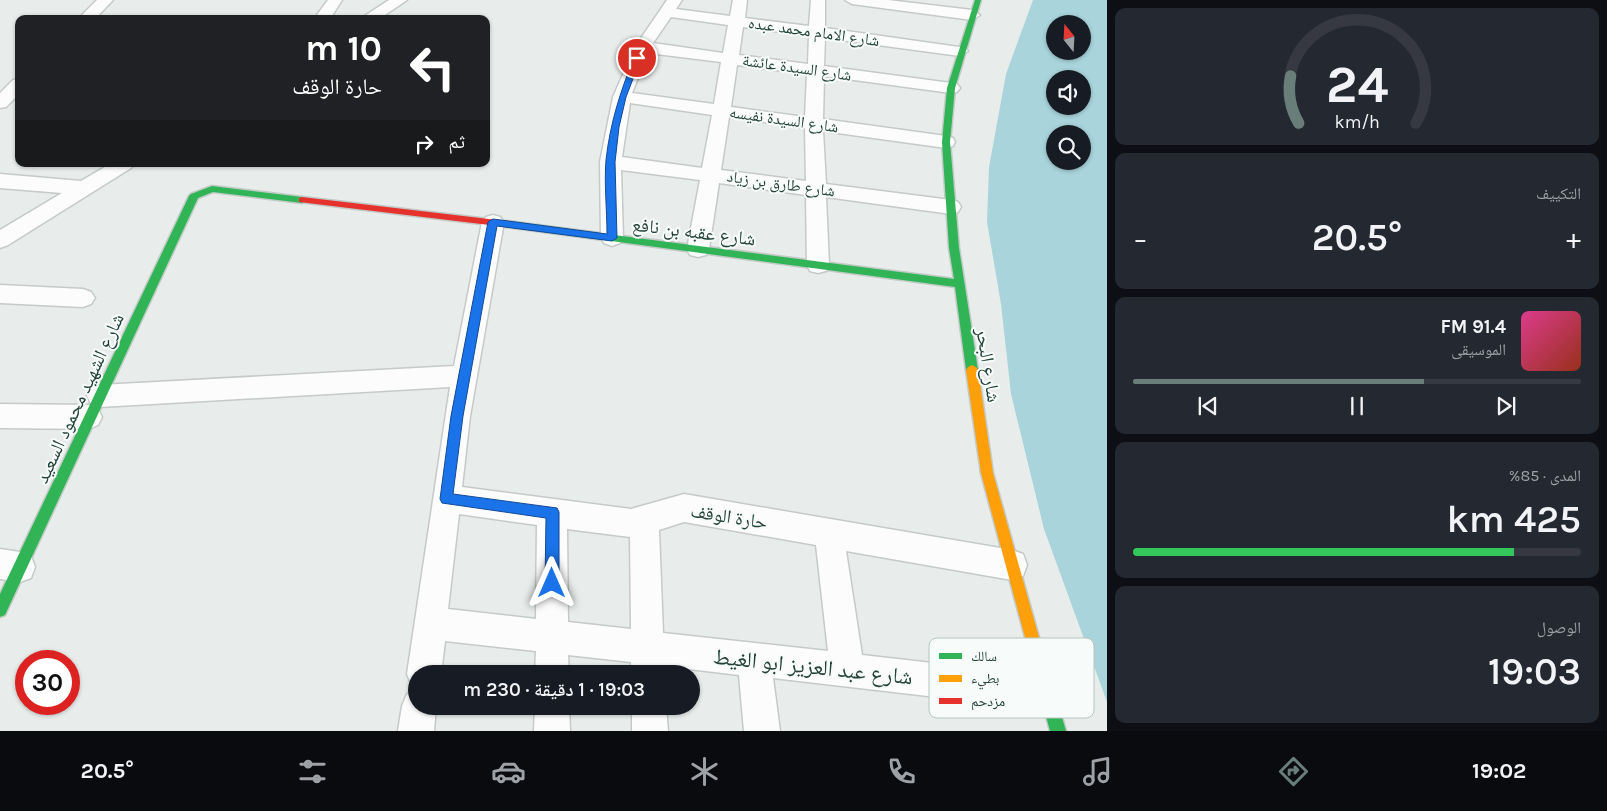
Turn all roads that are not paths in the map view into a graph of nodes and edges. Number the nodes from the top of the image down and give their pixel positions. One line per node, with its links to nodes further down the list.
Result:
1 (106, 0): 10 (street)
2 (335, 0): 11 (street)
3 (400, 0): 12 (street)
4 (740, 0): 14 (street)
5 (818, 0): 15 (street)
6 (852, 0): 8 (street)
7 (978, 0): 13 (street, شارع البحر)
8 (877, 2): 13 (street)
9 (671, 6): 14 (street, شارع الامام محمد عبده); 16 (street)
10 (90, 15)
11 (325, 15)
12 (375, 15)
13 (972, 15): 17 (street, شارع البحر)
14 (736, 20): 15 (street, شارع الامام محمد عبده); 18 (street)
15 (817, 31): 17 (street, شارع الامام محمد عبده); 19 (street)
16 (643, 47): 18 (street, شارع السيدة عائشة); 22 (street)
17 (960, 51): 21 (street, شارع البحر)
18 (730, 58): 19 (street, شارع السيدة عائشة); 24 (street)
19 (816, 70): 21 (street, شارع السيدة عائشة); 25 (street)
20 (15, 88): 23 (street)
21 (951, 88): 26 (street, شارع البحر)
22 (622, 97): 24 (street, شارع السيدة نفيسه); 27 (street)
23 (1, 100)
24 (721, 111): 25 (street, شارع السيدة نفيسه); 29 (street)
25 (814, 124): 26 (street, شارع السيدة نفيسه); 32 (street)
26 (946, 142): 34 (street, شارع البحر)
27 (610, 162): 29 (street, شارع طارق بن زياد); 36 (street)
28 (119, 167): 31 (street)
29 (710, 174): 32 (street, شارع طارق بن زياد); 38 (street)
30 (0, 181): 31 (street)
31 (82, 188): 37 (street)
32 (816, 188): 34 (street, شارع طارق بن زياد); 39 (street)
33 (190, 202): 35 (street, شارع عقبه بن نافع); 44 (street, شارع الشهيد محمود السعيد)
34 (951, 207): 40 (street, شارع البحر)
35 (493, 222): 36 (street, شارع عقبه بن نافع); 43 (street)
36 (612, 238): 38 (street, شارع عقبه بن نافع)
37 (0, 240)
38 (698, 249): 39 (street, شارع عقبه بن نافع)
39 (818, 265): 40 (street, شارع عقبه بن نافع)
40 (959, 284): 51 (street, شارع البحر)
41 (0, 294): 42 (street)
42 (83, 298)
43 (464, 376): 44 (street); 46 (street)
44 (94, 407): 45 (street); 50 (street, شارع الشهيد محمود السعيد)
45 (0, 416)
46 (446, 499): 47 (street, حارة الوقف); 53 (street)
47 (552, 512): 48 (street, حارة الوقف); 54 (street)
48 (644, 522): 49 (street, حارة الوقف); 57 (street)
49 (829, 533): 51 (street, حارة الوقف); 60 (street)
50 (10, 565): 52 (street, شارع الشهيد محمود السعيد)
51 (1012, 565): 55 (street, شارع البحر)
52 (0, 610)
53 (430, 623): 54 (street, شارع عبد العزيز ابو الغيط); 58 (street)
54 (552, 636): 57 (street, شارع عبد العزيز ابو الغيط); 59 (street)
55 (1032, 638)
56 (754, 660): 57 (street, شارع عبد العزيز ابو الغيط); 60 (street, شارع عبد العزيز ابو الغيط); 69 (street)
57 (648, 661)
58 (425, 665)
59 (552, 665)
60 (847, 670): 61 (street, شارع عبد العزيز ابو الغيط)
61 (929, 679)
62 (418, 715): 66 (street)
63 (552, 715): 67 (street)
64 (649, 715): 68 (street)
65 (1054, 718): 70 (street, شارع البحر)
66 (416, 731)
67 (552, 731)
68 (650, 731)
69 (762, 731)
70 (1058, 731)

